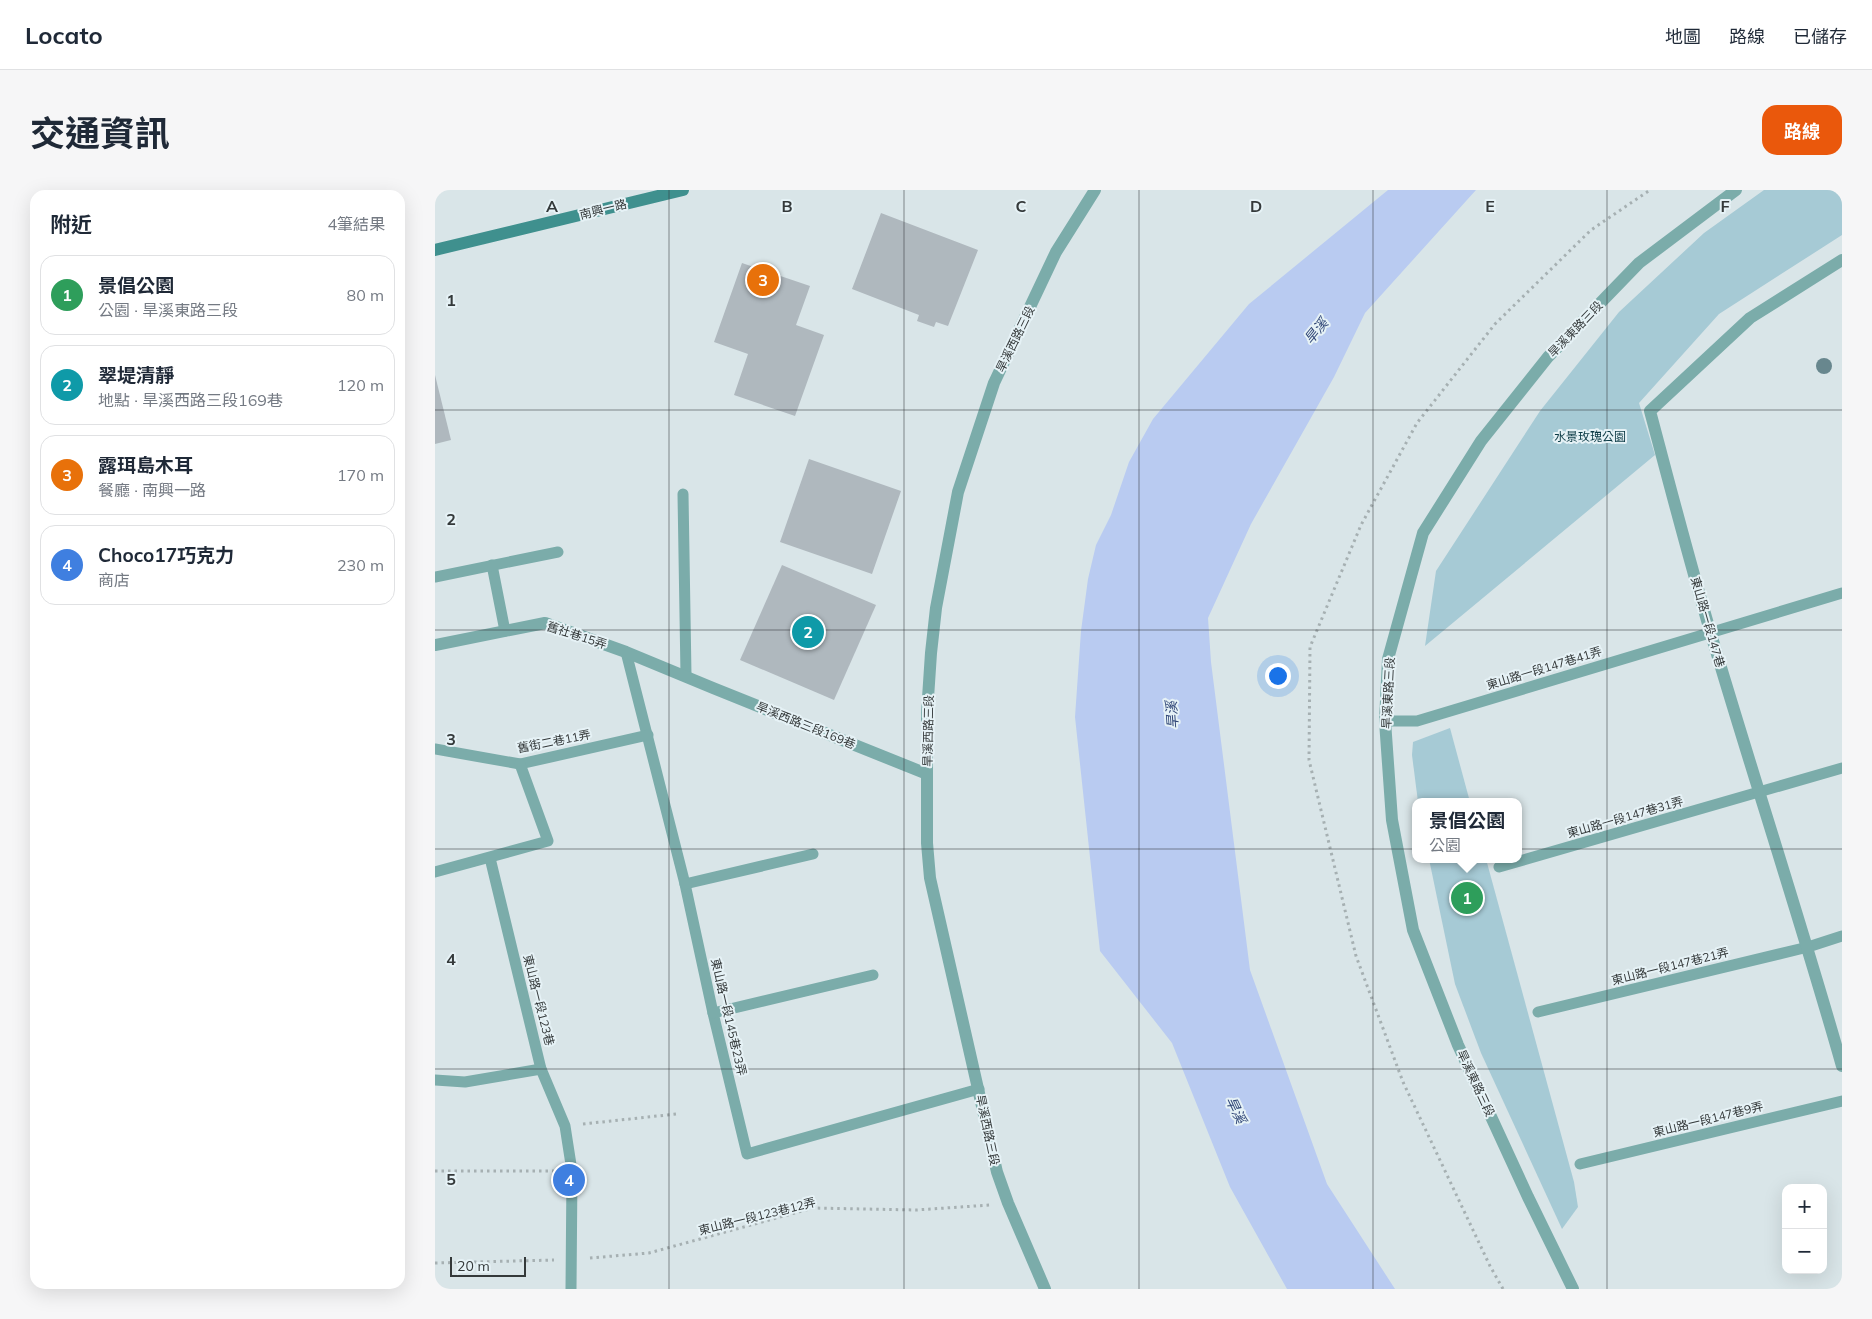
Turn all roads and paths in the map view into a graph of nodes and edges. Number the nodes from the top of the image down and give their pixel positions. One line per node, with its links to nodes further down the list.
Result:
1 (683, 190): 4 (street, 南興一路)
2 (1095, 190): 21 (street, 旱溪西路三段)
3 (1736, 190): 16 (street, 旱溪東路三段)
4 (435, 250)
5 (1842, 260): 12 (street, 東山路一段147巷)
6 (683, 494): 15 (lane)
7 (558, 552): 8 (lane)
8 (492, 565): 9 (lane); 11 (lane)
9 (435, 577)
10 (1842, 593): 12 (lane, 東山路一段147巷41弄)
11 (505, 631): 13 (street, 舊社巷15弄); 14 (street, 舊社巷15弄)
12 (1710, 632): 16 (lane, 東山路一段147巷41弄); 22 (street, 東山路一段147巷)
13 (435, 645)
14 (626, 652): 15 (street, 舊社巷15弄); 17 (lane, 東山路一段145巷23弄)
15 (686, 675): 21 (street, 旱溪西路三段169巷)
16 (1385, 721): 50 (street, 旱溪東路三段)
17 (648, 735): 19 (lane, 舊街二巷11弄); 29 (lane, 東山路一段145巷23弄)
18 (435, 749): 19 (lane, 舊街二巷11弄)
19 (520, 764): 24 (lane)
20 (1842, 768): 22 (lane, 東山路一段147巷31弄)
21 (927, 774): 38 (street, 旱溪西路三段)
22 (1759, 793): 25 (lane, 東山路一段147巷31弄); 31 (street, 東山路一段147巷)
23 (813, 854): 29 (lane)
24 (490, 858): 28 (lane); 36 (lane, 東山路一段123巷)
25 (1522, 860)
26 (1513, 863): 27 (lane, 東山路一段147巷31弄)
27 (1499, 867)
28 (435, 872)
29 (685, 884): 34 (lane, 東山路一段145巷23弄)
30 (1842, 936): 31 (lane, 東山路一段147巷21弄)
31 (1808, 947): 33 (lane, 東山路一段147巷21弄); 35 (street, 東山路一段147巷)
32 (873, 975): 34 (lane)
33 (1538, 1012)
34 (713, 1013): 38 (lane, 東山路一段145巷23弄)
35 (1842, 1066)
36 (541, 1069): 37 (lane); 41 (lane, 東山路一段123巷)
37 (435, 1080)
38 (979, 1089): 45 (street, 旱溪西路三段)
39 (1842, 1101): 42 (lane, 東山路一段147巷9弄)
40 (676, 1114): 41 (path)
41 (565, 1126): 44 (lane, 東山路一段123巷)
42 (1580, 1164)
43 (435, 1171): 44 (path)
44 (572, 1171): 46 (lane, 東山路一段123巷)
45 (1008, 1203): 46 (path, 東山路一段123巷12弄); 49 (street, 旱溪西路三段)
46 (572, 1260): 47 (path, 東山路一段123巷12弄); 48 (lane, 東山路一段123巷)
47 (435, 1263)
48 (571, 1289)
49 (1044, 1289)
50 (1573, 1289)

